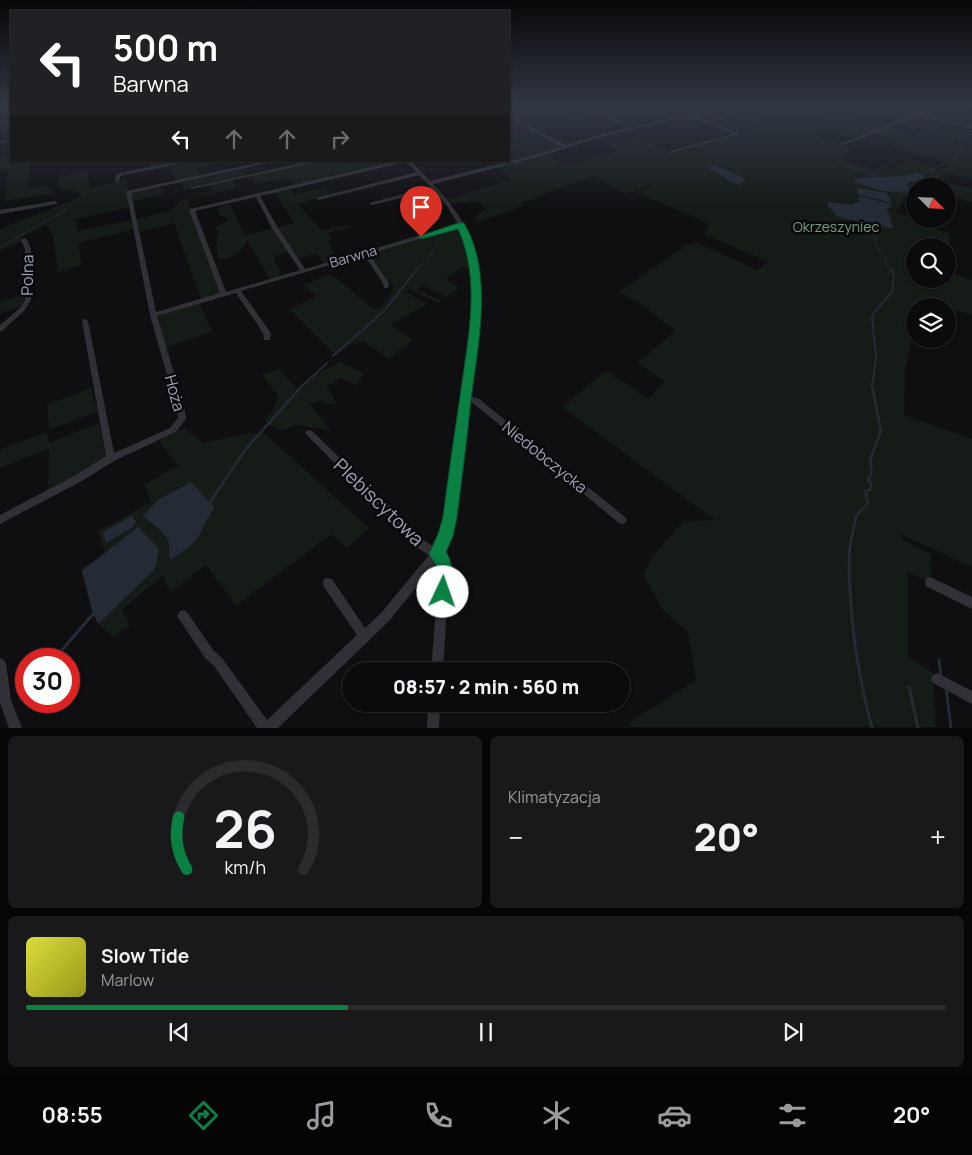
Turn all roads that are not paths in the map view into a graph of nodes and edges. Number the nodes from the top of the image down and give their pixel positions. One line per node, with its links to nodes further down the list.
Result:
1 (557, 142): 6 (street)
2 (579, 142): 6 (street)
3 (709, 142): 7 (street)
4 (847, 142): 5 (street)
5 (842, 144)
6 (564, 146): 8 (street)
7 (672, 152)
8 (510, 161)
9 (184, 162): 16 (street)
10 (269, 162): 31 (street, Hoża)
11 (313, 162): 18 (street)
12 (401, 162): 19 (street)
13 (407, 162): 15 (street)
14 (506, 162): 17 (street)
15 (420, 173): 17 (street); 20 (street)
16 (117, 180)
17 (431, 186): 22 (street); 24 (street)
18 (192, 188)
19 (257, 194): 27 (street); 30 (street)
20 (319, 198)
21 (55, 203): 23 (street)
22 (372, 203)
23 (0, 212)
24 (461, 225): 26 (street, Barwna); 35 (street)
25 (24, 240): 33 (street, Polna)
26 (365, 253): 27 (street, Barwna); 28 (street)
27 (304, 271): 29 (street, Barwna)
28 (386, 287)
29 (237, 290): 30 (street, Barwna); 34 (street)
30 (224, 294): 31 (street, Barwna)
31 (153, 315): 37 (street, Hoża)
32 (86, 321): 37 (street)
33 (0, 329)
34 (267, 338)
35 (466, 398): 39 (street, Niedobczycka); 40 (street)
36 (309, 433): 40 (street, Plebiscytowa)
37 (111, 458): 38 (street, Hoża)
38 (0, 520)
39 (622, 520)
40 (437, 554): 45 (street, Plebiscytowa); 46 (street)
41 (930, 582): 43 (street)
42 (328, 583): 45 (street)
43 (972, 603)
44 (183, 616): 52 (street, Plebiscytowa)
45 (364, 638): 52 (street, Plebiscytowa)
46 (438, 662)
47 (0, 664): 51 (street)
48 (937, 679): 49 (street)
49 (972, 698)
50 (434, 712): 53 (street)
51 (16, 728)
52 (266, 728)
53 (433, 728)

